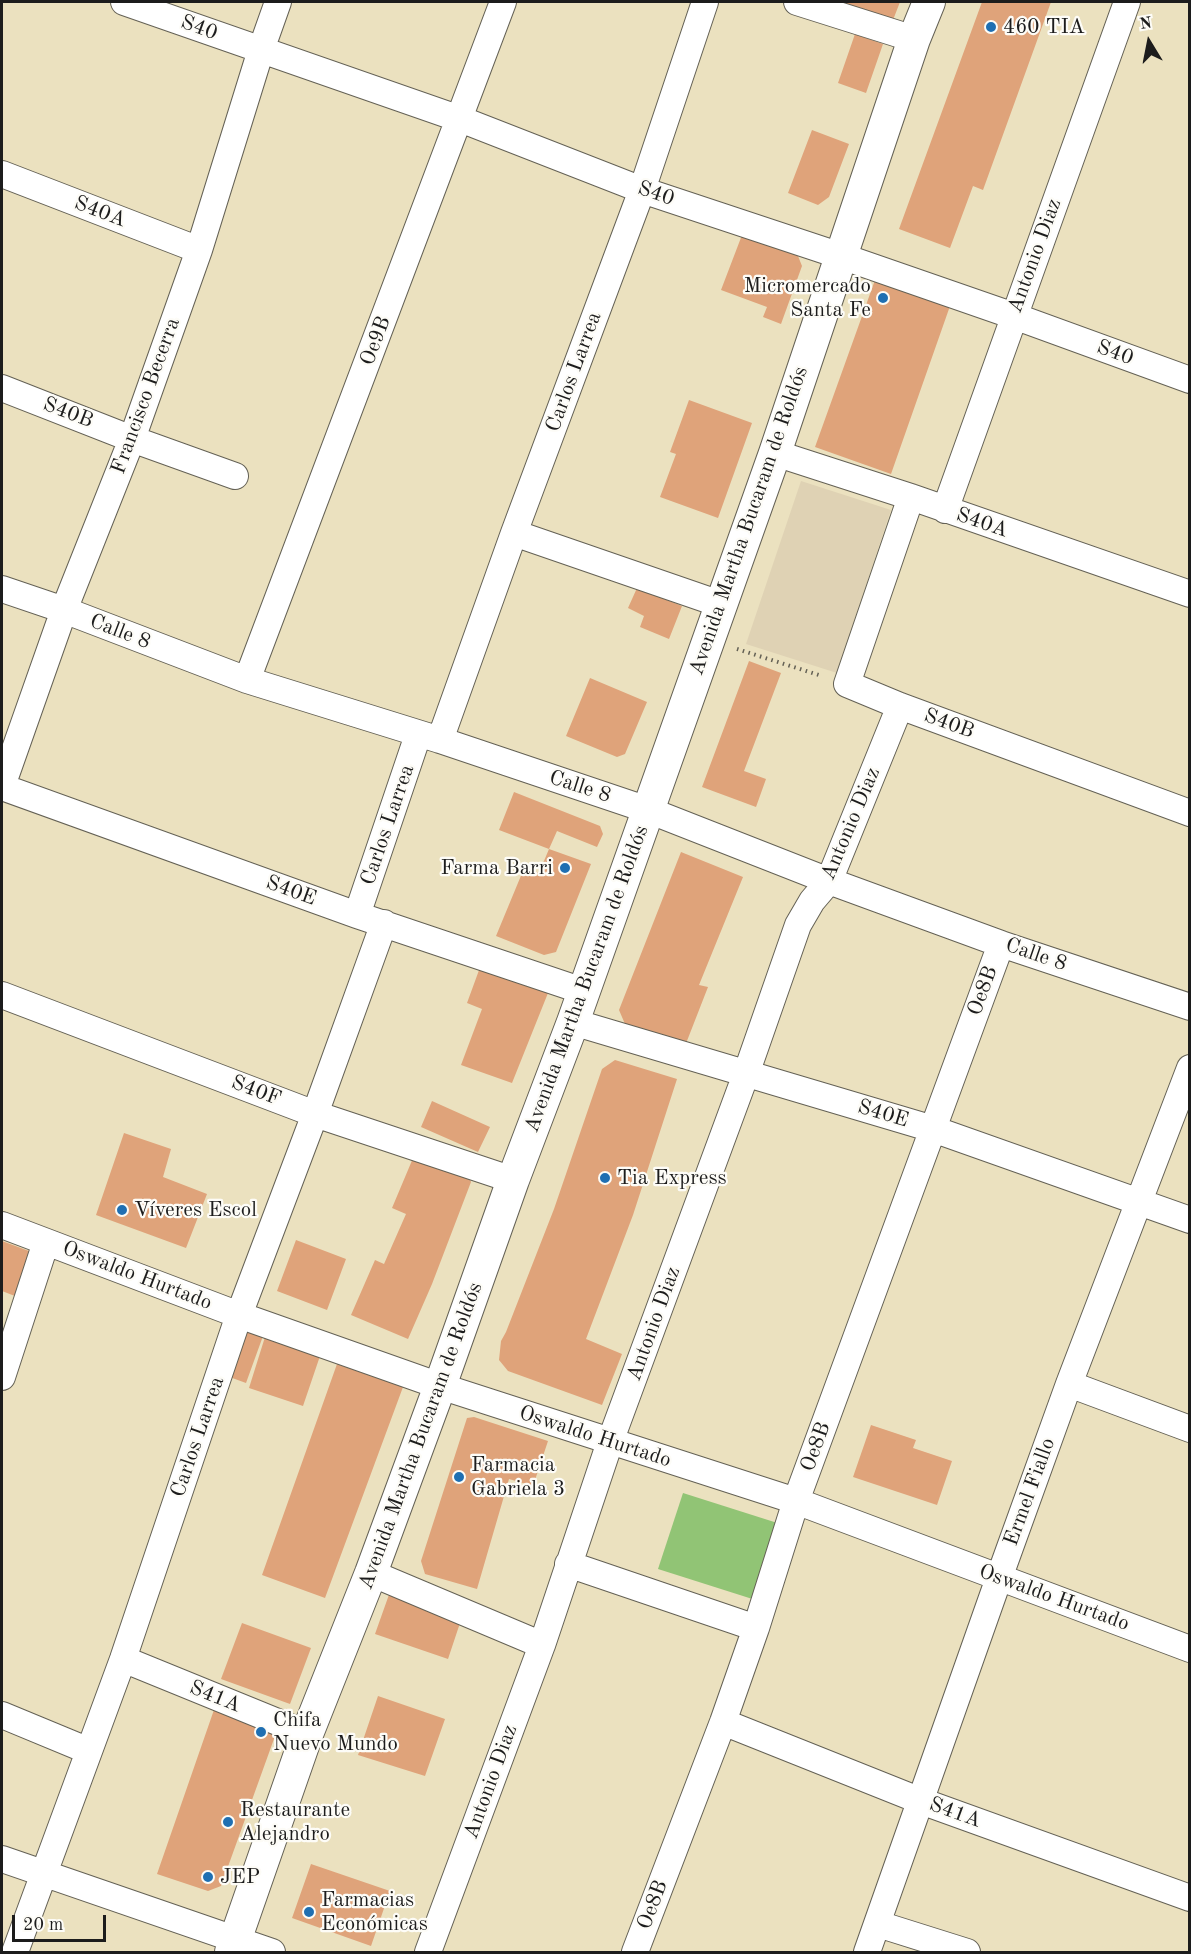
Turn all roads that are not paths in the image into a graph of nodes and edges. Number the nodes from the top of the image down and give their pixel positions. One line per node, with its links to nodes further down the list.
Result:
1 (124, 2): 9 (street, S40)
2 (278, 2): 9 (street, Francisco Becerra)
3 (503, 2): 10 (street, Oe9B)
4 (705, 2): 12 (street, Carlos Larrea)
5 (797, 2): 8 (street)
6 (929, 2): 8 (street, Avenida Martha Bucaram de Roldós)
7 (1127, 2): 15 (street, Antonio Diaz)
8 (914, 39): 14 (street, Avenida Martha Bucaram de Roldós)
9 (261, 50): 10 (street, S40); 13 (street, Francisco Becerra)
10 (460, 119): 12 (street, S40); 28 (street, Oe9B)
11 (2, 174): 13 (street, S40A)
12 (642, 190): 14 (street, S40); 23 (street, Carlos Larrea)
13 (199, 250): 18 (street, Francisco Becerra)
14 (841, 255): 15 (street, S40); 19 (street, Avenida Martha Bucaram de Roldós)
15 (1014, 316): 16 (street, S40); 22 (street, Antonio Diaz)
16 (1190, 380)
17 (2, 388): 18 (street, S40B)
18 (132, 439): 20 (street, S40B); 27 (street, Francisco Becerra)
19 (775, 453): 21 (street, S40A); 26 (street, Avenida Martha Bucaram de Roldós)
20 (235, 476)
21 (910, 497): 22 (street, S40A); 29 (street, S40B)
22 (945, 510): 25 (street, S40A)
23 (514, 533): 26 (street); 30 (street, Carlos Larrea)
24 (2, 590): 27 (street, Calle 8)
25 (1190, 594)
26 (720, 604): 32 (street, Avenida Martha Bucaram de Roldós)
27 (64, 610): 28 (street, Calle 8); 31 (street, Francisco Becerra)
28 (247, 680): 30 (street, Calle 8)
29 (900, 706): 33 (street, S40B); 34 (street, Antonio Diaz)
30 (429, 737): 32 (street, Calle 8); 35 (street, Carlos Larrea)
31 (2, 786): 35 (street, S40E)
32 (648, 810): 34 (street, Calle 8); 38 (street, Avenida Martha Bucaram de Roldós)
33 (1190, 813)
34 (830, 881): 37 (street, Calle 8); 43 (street, Antonio Diaz)
35 (357, 915): 36 (street, S40E)
36 (384, 923): 38 (street, S40E); 44 (street, Carlos Larrea)
37 (1000, 944): 40 (street, Calle 8); 45 (street, Oe8B)
38 (583, 991): 41 (street, Avenida Martha Bucaram de Roldós)
39 (2, 995): 44 (street, S40F)
40 (1190, 1007)
41 (573, 1022): 43 (street, S40E); 46 (street, Avenida Martha Bucaram de Roldós)
42 (1190, 1068): 47 (street, Ermel Fiallo)
43 (746, 1074): 45 (street, S40E); 56 (street, Antonio Diaz)
44 (315, 1114): 46 (street, S40F); 51 (street, Carlos Larrea)
45 (933, 1129): 47 (street, S40E); 57 (street, Oe8B)
46 (513, 1180): 54 (street, Avenida Martha Bucaram de Roldós)
47 (1138, 1201): 48 (street, S40E); 53 (street, Ermel Fiallo)
48 (1190, 1220)
49 (2, 1225): 50 (street, Oswaldo Hurtado)
50 (46, 1242): 51 (street, Oswaldo Hurtado); 52 (street)
51 (239, 1315): 54 (street, Oswaldo Hurtado); 64 (street, Carlos Larrea)
52 (2, 1377)
53 (1069, 1384): 55 (street); 60 (street, Ermel Fiallo)
54 (441, 1386): 56 (street, Oswaldo Hurtado); 59 (street, Avenida Martha Bucaram de Roldós)
55 (1190, 1429)
56 (610, 1442): 57 (street, Oswaldo Hurtado); 58 (street, Antonio Diaz)
57 (796, 1501): 60 (street, Oswaldo Hurtado); 61 (street, Oe8B)
58 (568, 1564): 61 (street); 62 (street, Antonio Diaz)
59 (371, 1573): 62 (street); 67 (street, Avenida Martha Bucaram de Roldós)
60 (999, 1578): 63 (street, Oswaldo Hurtado); 69 (street, Ermel Fiallo)
61 (756, 1628): 66 (street, Oe8B)
62 (543, 1645): 77 (street, Antonio Diaz)
63 (1190, 1649)
64 (123, 1659): 67 (street, S41A); 68 (street, Carlos Larrea)
65 (2, 1715): 68 (street)
66 (723, 1722): 69 (street, S41A); 78 (street, Oe8B)
67 (307, 1734): 74 (street, Avenida Martha Bucaram de Roldós)
68 (89, 1751): 71 (street, Carlos Larrea)
69 (921, 1801): 72 (street, S41A); 73 (street, Ermel Fiallo)
70 (2, 1859): 71 (street)
71 (42, 1874): 74 (street); 75 (street, Carlos Larrea)
72 (1190, 1898)
73 (878, 1924): 79 (street, Ermel Fiallo); 80 (street)
74 (233, 1946): 76 (street)
75 (15, 1953)
76 (272, 1953)
77 (428, 1953)
78 (635, 1953)
79 (867, 1953)
80 (966, 1953)

